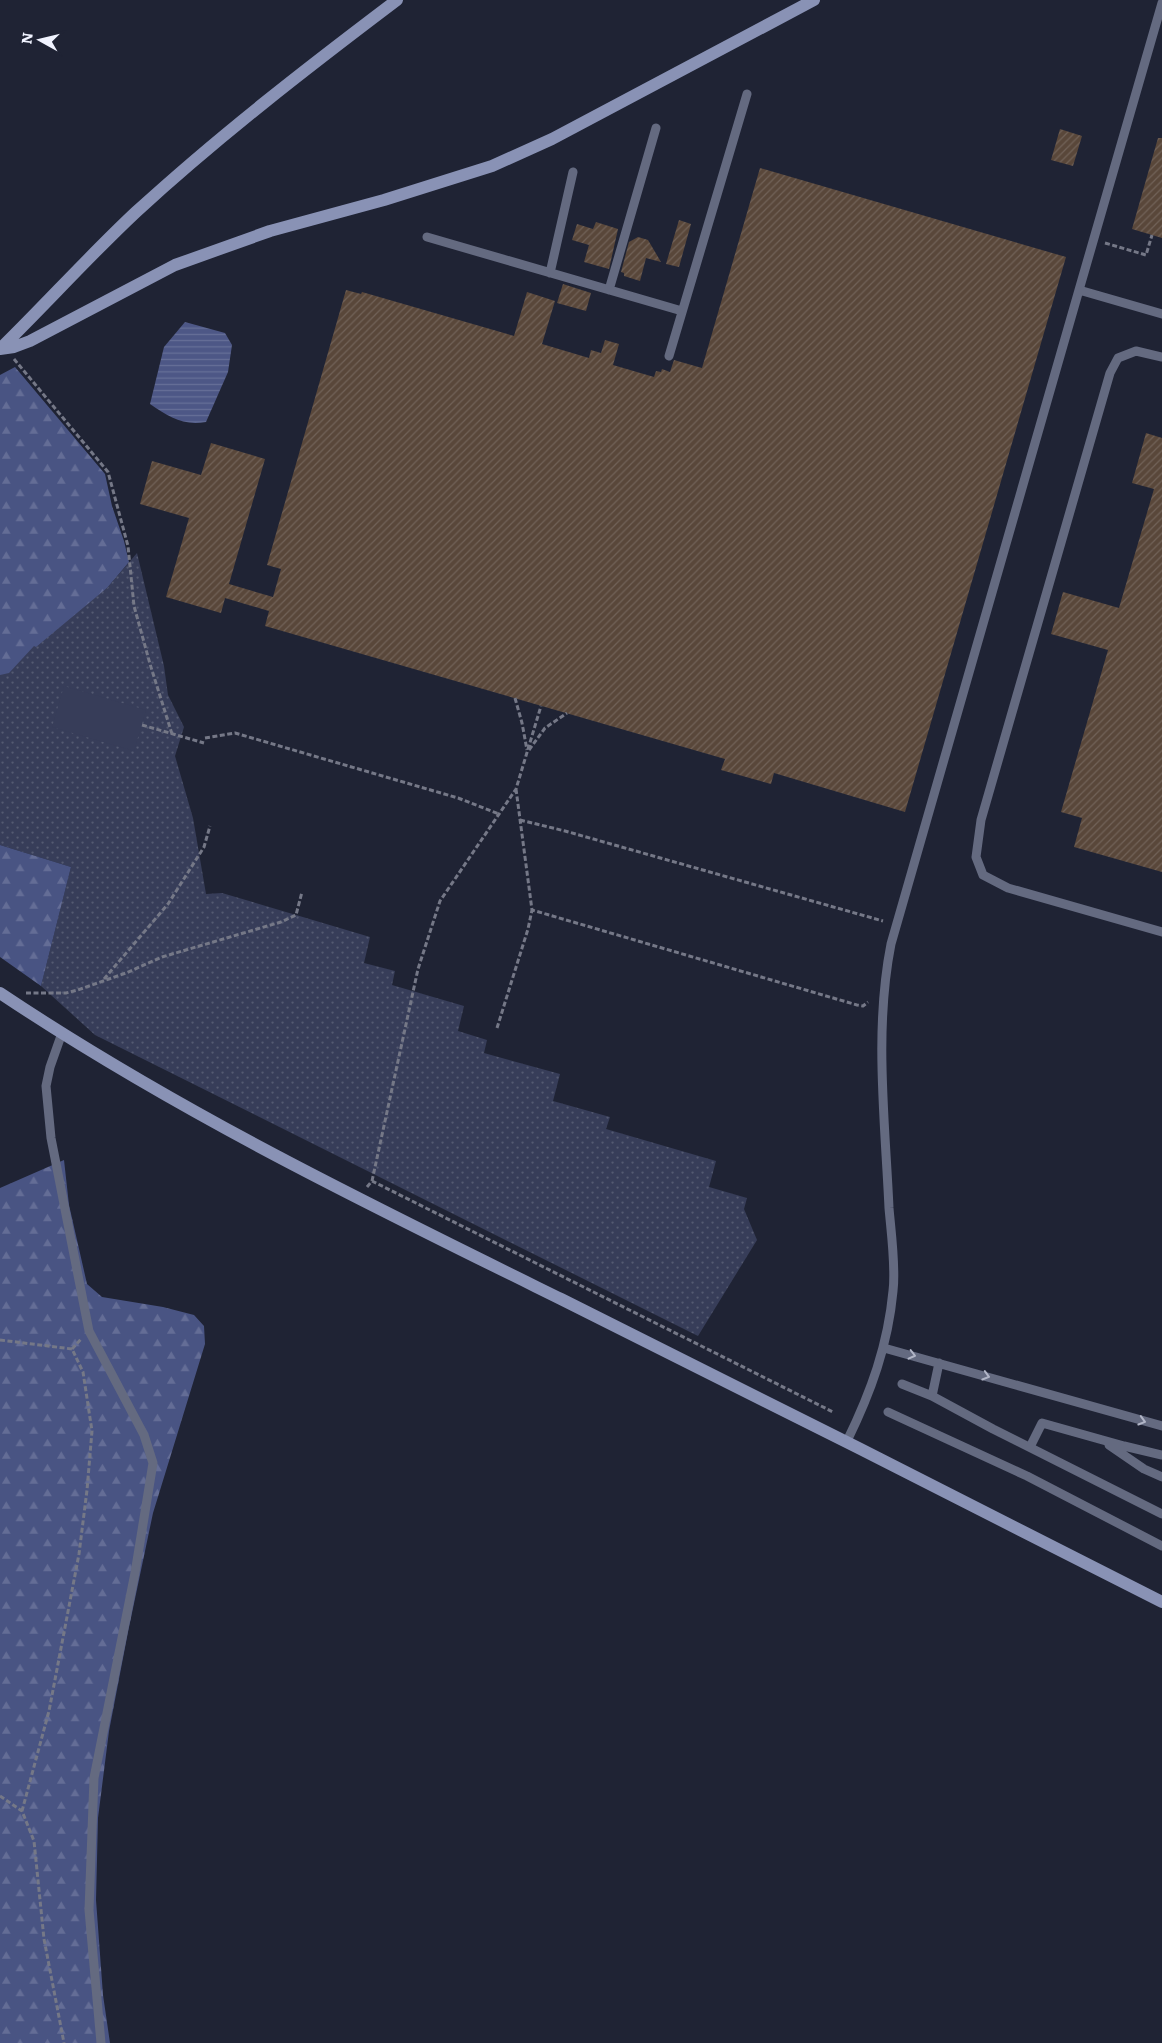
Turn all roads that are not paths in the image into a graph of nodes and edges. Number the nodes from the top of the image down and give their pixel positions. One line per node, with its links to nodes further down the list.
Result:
1 (397, 0): 13 (street)
2 (814, 0): 13 (street)
3 (1162, 3): 10 (lane)
4 (747, 94): 11 (lane)
5 (656, 128): 9 (lane)
6 (573, 172): 8 (lane)
7 (427, 237): 8 (lane)
8 (550, 272): 9 (lane)
9 (609, 290): 11 (lane)
10 (1079, 290): 12 (lane); 19 (lane)
11 (682, 311): 14 (lane)
12 (1162, 314)
13 (3, 349)
14 (669, 356)
15 (1162, 357): 16 (lane)
16 (1162, 932)
17 (0, 993): 18 (street)
18 (62, 1033): 26 (street); 33 (lane)
19 (884, 1348): 20 (lane, one-way to 20); 26 (lane)
20 (939, 1363): 22 (lane); 24 (lane, one-way to 24)
21 (902, 1384): 22 (lane)
22 (932, 1396): 27 (lane)
23 (888, 1412): 31 (lane)
24 (1162, 1426)
25 (1102, 1440): 27 (lane); 28 (lane); 29 (lane)
26 (847, 1441): 32 (street)
27 (1030, 1447): 30 (lane)
28 (1162, 1455)
29 (1162, 1477)
30 (1162, 1514)
31 (1162, 1546)
32 (1162, 1602)
33 (101, 2043)

